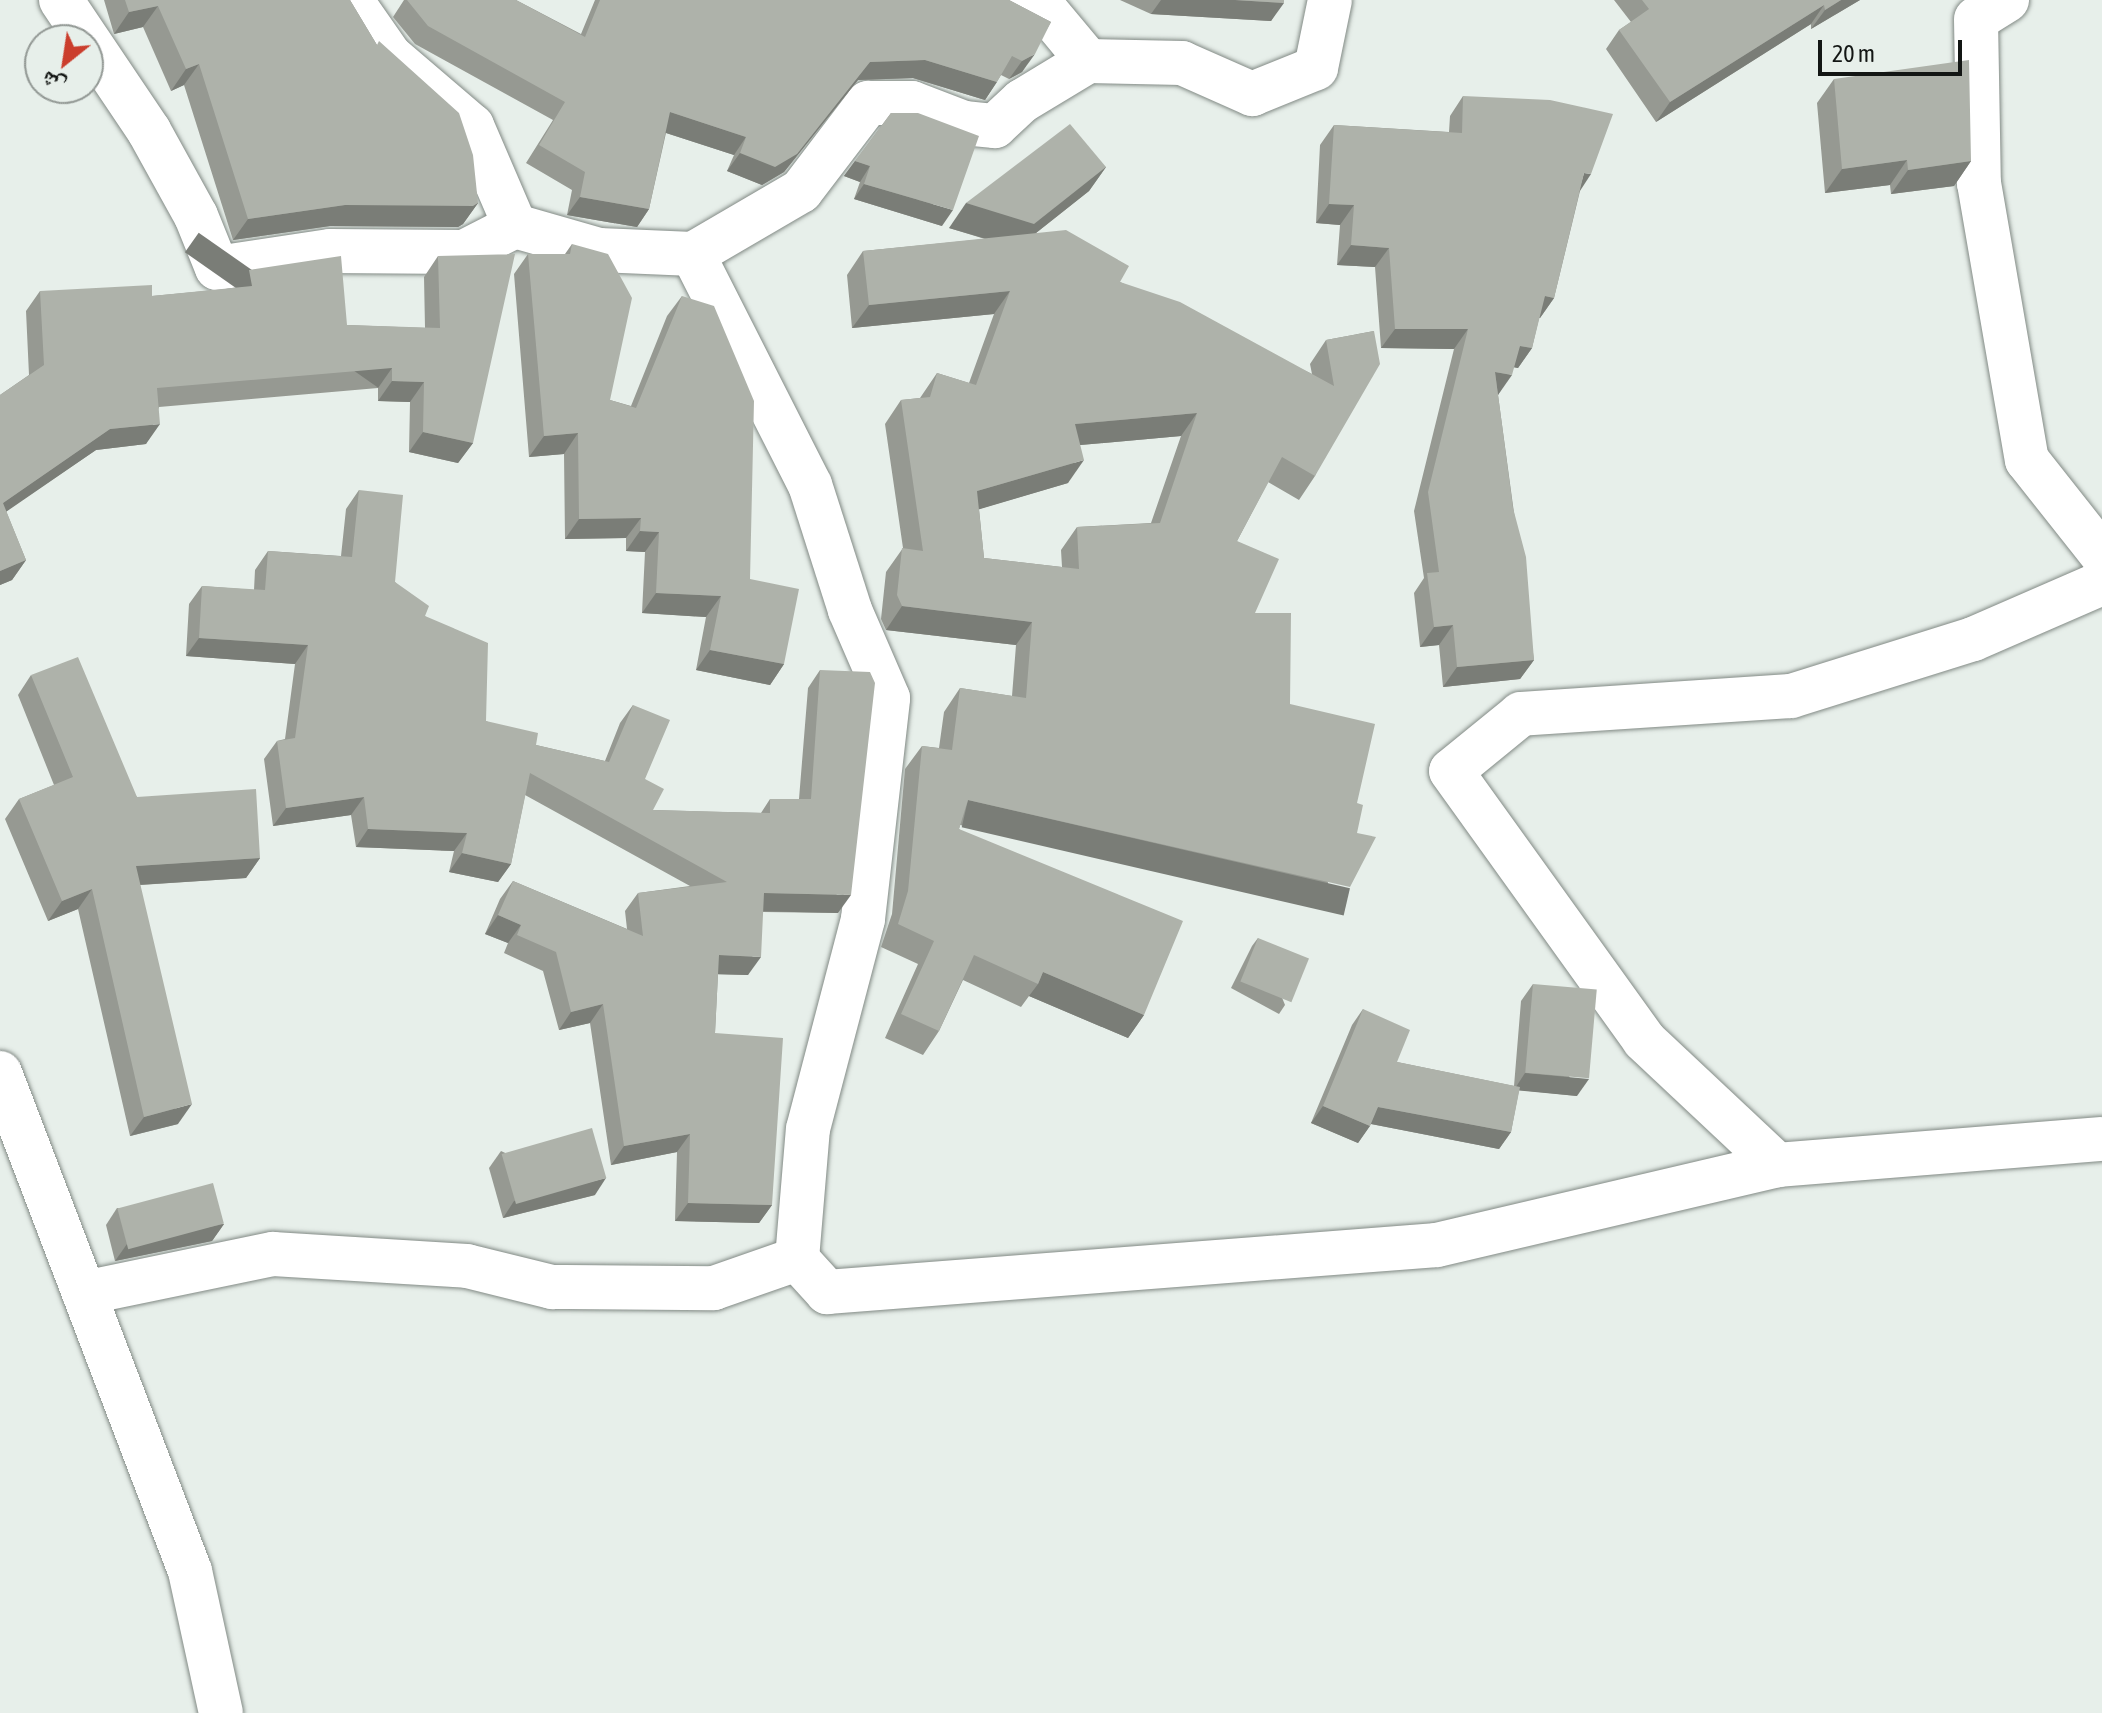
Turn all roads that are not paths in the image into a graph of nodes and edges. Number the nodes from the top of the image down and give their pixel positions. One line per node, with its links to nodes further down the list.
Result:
1 (61, 0): 7 (street)
2 (351, 0): 7 (street)
3 (1022, 0): 6 (street)
4 (1330, 0): 6 (street)
5 (2007, 0): 9 (street)
6 (1088, 61): 8 (street)
7 (515, 226): 8 (street)
8 (693, 254): 14 (street)
9 (2102, 555)
10 (2102, 583): 13 (street)
11 (0, 1073): 15 (street)
12 (2102, 1139): 13 (street)
13 (1777, 1165): 14 (street)
14 (797, 1259): 15 (street)
15 (84, 1293): 16 (street)
16 (221, 1713)

